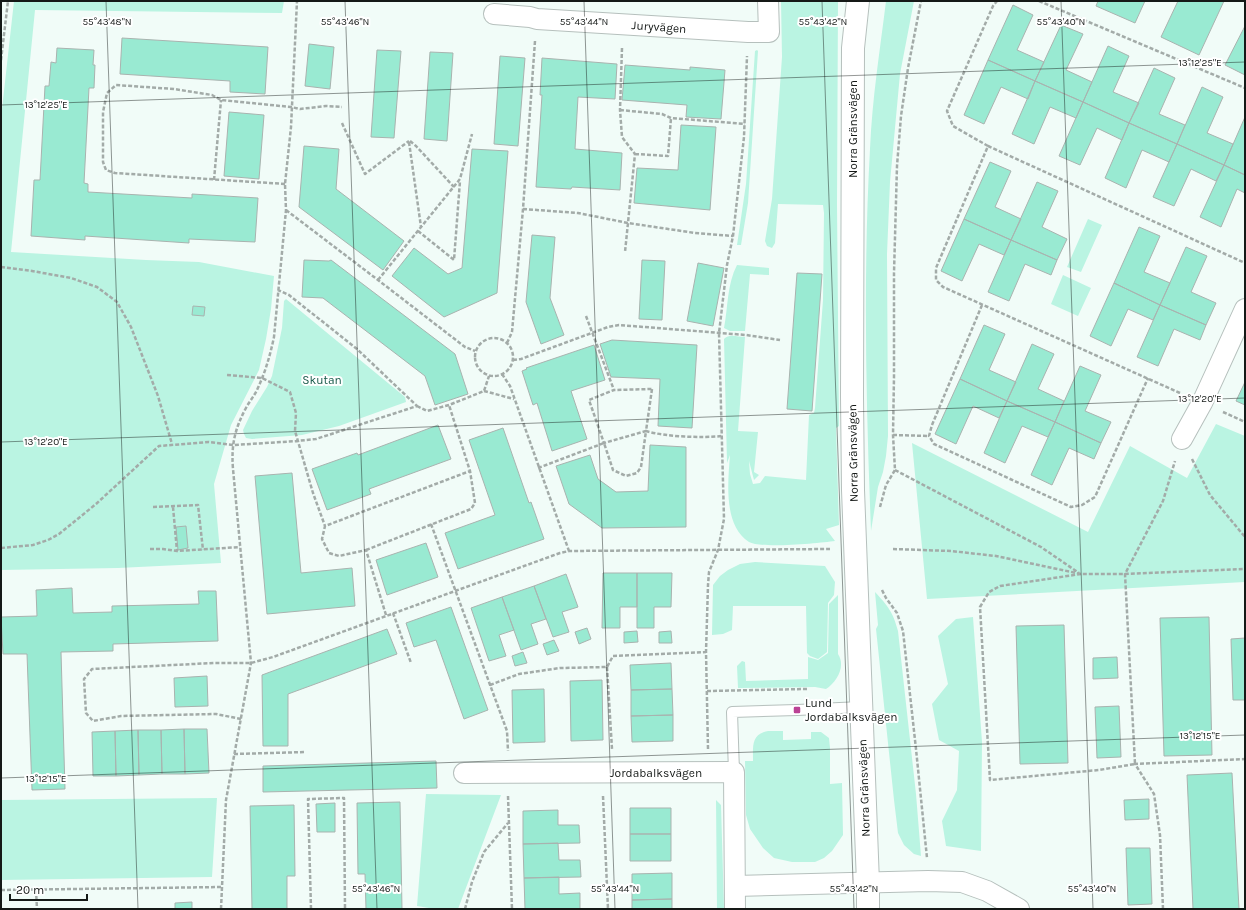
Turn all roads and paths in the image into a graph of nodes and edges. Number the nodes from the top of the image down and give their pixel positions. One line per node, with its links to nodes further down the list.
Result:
1 (8, 1): 12 (path)
2 (298, 1): 16 (path)
3 (768, 1): 11 (street, Juryvägen)
4 (858, 1): 103 (street, Norra Gränsvägen)
5 (921, 1): 62 (path)
6 (998, 1): 23 (path)
7 (1039, 1): 13 (path)
8 (494, 14): 9 (street, Juryvägen)
9 (537, 19): 10 (street, Juryvägen); 29 (path)
10 (624, 24): 11 (street, Juryvägen); 17 (path)
11 (748, 32): 20 (path)
12 (1, 60)
13 (1245, 88)
14 (221, 100): 16 (path); 26 (path); 26 (path)
15 (342, 106): 16 (path)
16 (291, 107): 27 (path)
17 (620, 110): 18 (path); 24 (path)
18 (671, 118): 20 (path); 24 (path)
19 (342, 123): 22 (path)
20 (745, 124): 34 (path)
21 (472, 134): 25 (path)
22 (409, 141): 28 (path); 32 (path)
23 (988, 146): 36 (path); 40 (path)
24 (635, 154): 31 (path)
25 (460, 179): 28 (path); 33 (path)
26 (214, 180): 27 (path)
27 (285, 184): 30 (path)
28 (454, 187): 32 (path)
29 (523, 209): 31 (path); 46 (path)
30 (286, 210): 38 (path); 39 (path)
31 (628, 223): 34 (path); 35 (path)
32 (421, 227): 33 (path)
33 (418, 231): 38 (path)
34 (733, 236): 44 (path)
35 (625, 252)
36 (1245, 263)
37 (1, 267): 68 (path)
38 (378, 280): 47 (path)
39 (278, 290): 52 (path); 59 (path)
40 (982, 305): 53 (path); 64 (path)
41 (1245, 309): 57 (street)
42 (586, 316): 43 (path)
43 (593, 333): 44 (path); 48 (path); 54 (path)
44 (719, 333): 45 (path); 63 (path)
45 (780, 340)
46 (507, 343): 47 (path); 48 (path)
47 (475, 351): 51 (path)
48 (513, 360): 49 (path)
49 (502, 374): 51 (path); 56 (path)
50 (227, 375): 52 (path)
51 (489, 376): 55 (path)
52 (262, 378): 66 (path); 69 (path)
53 (1148, 378): 57 (path); 64 (path)
54 (614, 390): 61 (path); 67 (path)
55 (484, 391): 56 (path); 58 (path)
56 (515, 399): 70 (path)
57 (1202, 403): 60 (path); 65 (street)
58 (449, 405): 59 (path); 72 (path)
59 (417, 406): 66 (path)
60 (1245, 422)
61 (646, 431): 63 (path); 67 (path); 67 (path)
62 (893, 435): 64 (path); 71 (path)
63 (722, 436): 86 (path)
64 (930, 436)
65 (1182, 439): 78 (path); 91 (path)
66 (298, 441): 69 (path); 77 (path)
67 (604, 443): 70 (path)
68 (172, 444): 69 (path); 80 (path)
69 (233, 445): 79 (path)
70 (538, 468): 88 (path)
71 (895, 470): 75 (path); 90 (path)
72 (470, 471): 76 (path); 77 (path)
73 (173, 506): 74 (path); 84 (path); 87 (path)
74 (152, 508)
75 (879, 510)
76 (430, 524): 85 (path); 93 (path)
77 (325, 526): 85 (path)
78 (1245, 537)
79 (240, 547): 84 (path); 97 (path)
80 (1, 548)
81 (150, 549): 87 (path)
82 (830, 549): 86 (path)
83 (893, 549): 90 (path)
84 (203, 550): 87 (path)
85 (366, 550): 95 (path)
86 (718, 550): 88 (path); 96 (path)
87 (177, 551)
88 (569, 551): 93 (path)
89 (1245, 569): 91 (path)
90 (1081, 574): 91 (path); 108 (path)
91 (1125, 574): 108 (path)
92 (881, 587): 115 (path)
93 (455, 591): 94 (path); 100 (path)
94 (393, 613): 95 (path); 98 (path)
95 (386, 615): 97 (path)
96 (706, 652): 99 (path); 102 (path)
97 (251, 663): 104 (path); 104 (path)
98 (411, 663)
99 (607, 667): 100 (path); 112 (path)
100 (490, 685): 113 (path)
101 (807, 689): 102 (path)
102 (707, 691): 109 (path)
103 (861, 707): 110 (lane); 120 (street, Norra Gränsvägen)
104 (241, 719): 106 (path)
105 (306, 752): 106 (path)
106 (234, 754): 117 (path)
107 (1245, 759): 108 (path)
108 (1135, 764): 130 (path)
109 (709, 772): 110 (street, Jordabalksvägen); 112 (street, Jordabalksvägen)
110 (734, 772): 116 (street)
111 (464, 773): 113 (street, Jordabalksvägen)
112 (608, 773): 113 (street, Jordabalksvägen); 127 (path)
113 (508, 774): 114 (path)
114 (509, 823): 125 (path); 126 (path)
115 (928, 881): 120 (street); 129 (street)
116 (735, 886): 120 (street); 128 (street)
117 (222, 887): 119 (path); 122 (path)
118 (1, 890): 119 (path)
119 (36, 890): 121 (path)
120 (869, 901)
121 (37, 909)
122 (221, 909)
123 (310, 909): 124 (path)
124 (345, 909)
125 (465, 909)
126 (512, 909)
127 (608, 909)
128 (735, 909)
129 (1019, 909)
130 (1163, 909)

